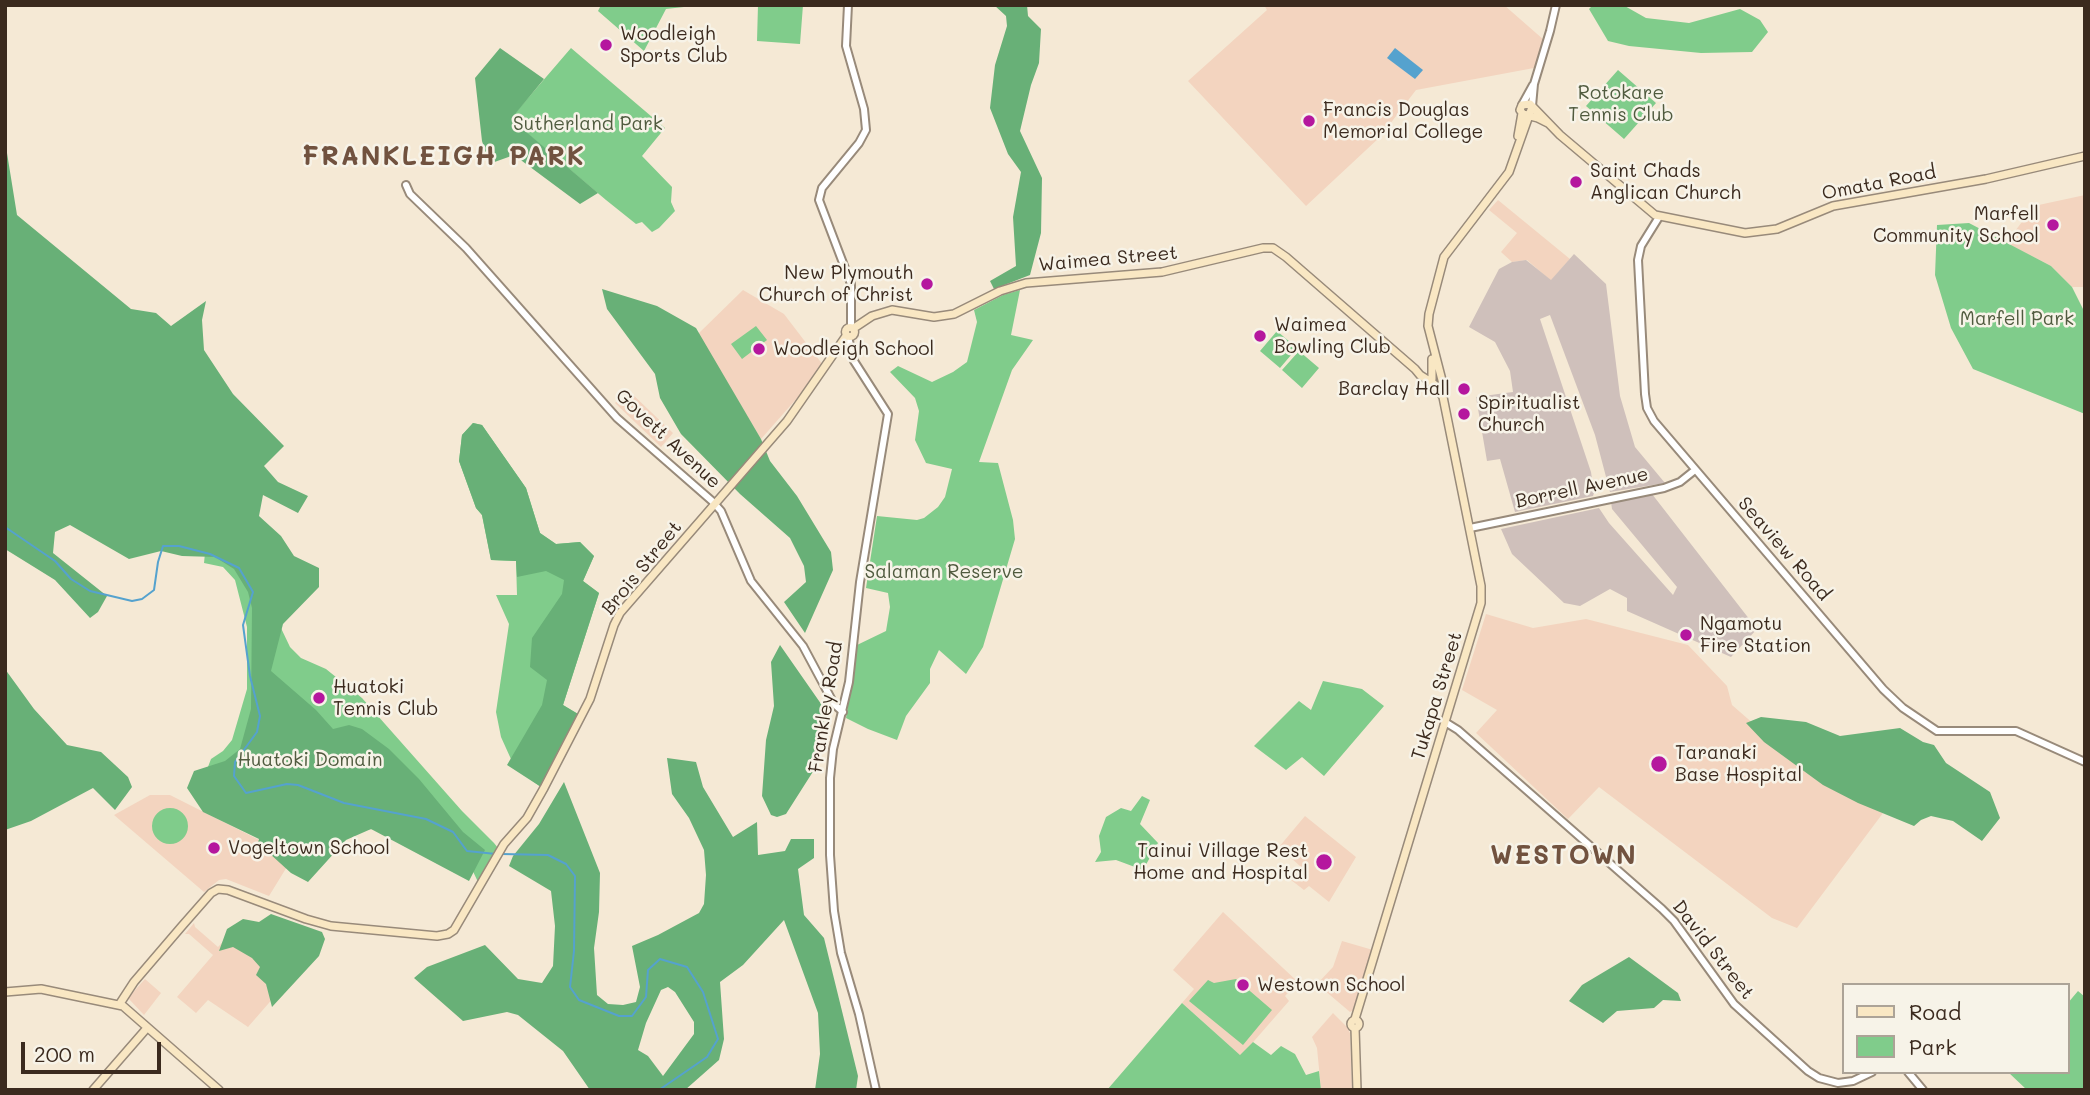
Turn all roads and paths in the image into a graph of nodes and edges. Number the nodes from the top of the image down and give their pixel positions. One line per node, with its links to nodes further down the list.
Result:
1 (848, 5): 10 (street)
2 (1556, 5): 3 (street)
3 (1534, 84): 4 (street); 5 (street)
4 (1532, 106): 5 (main road); 6 (main road, Omata Road)
5 (1524, 111): 6 (main road, Omata Road); 12 (main road)
6 (1548, 123): 9 (main road, Omata Road)
7 (2085, 156): 9 (main road, Omata Road)
8 (406, 185): 17 (street, Govett Avenue)
9 (1659, 217): 16 (street, Seaview Road)
10 (852, 327): 11 (main road, Brois Street); 14 (main road, Waimea Street)
11 (847, 337): 17 (main road, Brois Street); 19 (street, Frankley Road)
12 (1433, 352): 13 (main road); 15 (main road)
13 (1432, 360): 14 (main road); 15 (main road)
14 (1415, 369): 15 (main road, Waimea Street)
15 (1434, 377): 18 (main road, Tukapa Street)
16 (1695, 470): 18 (street, Borrell Avenue); 21 (street, Seaview Road)
17 (715, 504): 19 (street, Govett Avenue); 23 (main road, Brois Street)
18 (1470, 528): 20 (main road, Tukapa Street)
19 (843, 712): 29 (street, Frankley Road)
20 (1445, 722): 25 (street, David Street); 30 (main road, Tukapa Street)
21 (2085, 762)
22 (5, 992): 23 (main road)
23 (120, 1005): 24 (main road)
24 (147, 1028): 27 (main road); 28 (main road)
25 (1868, 1074)
26 (1910, 1074): 31 (street)
27 (93, 1090)
28 (219, 1090)
29 (876, 1090)
30 (1357, 1090)
31 (1923, 1090)

